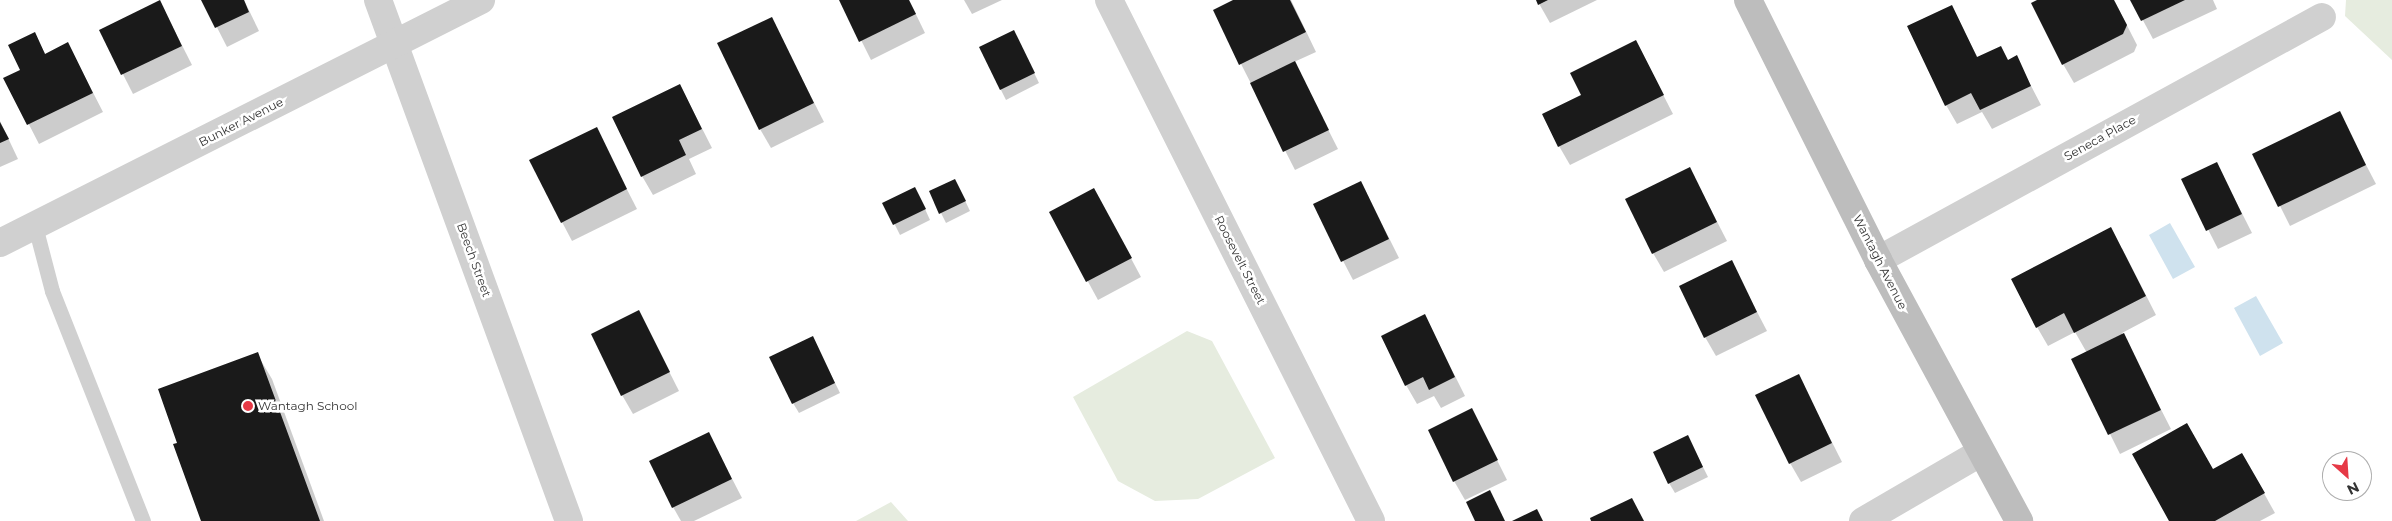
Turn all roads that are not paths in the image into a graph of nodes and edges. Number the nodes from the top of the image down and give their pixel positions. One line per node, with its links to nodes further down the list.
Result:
1 (378, 0): 6 (street, Beech Street)
2 (481, 0): 6 (street, Bunker Avenue)
3 (1109, 0): 13 (street, Roosevelt Street)
4 (1748, 0): 9 (main road, Wantagh Avenue)
5 (2322, 17): 9 (street, Seneca Place)
6 (395, 44): 7 (street, Bunker Avenue); 12 (street, Beech Street)
7 (35, 226): 8 (street, Bunker Avenue); 11 (lane)
8 (0, 243)
9 (1878, 260): 10 (main road, Wantagh Avenue)
10 (1980, 453): 14 (street); 15 (main road, Wantagh Avenue)
11 (143, 521)
12 (569, 521)
13 (1371, 521)
14 (1863, 521)
15 (2019, 521)

